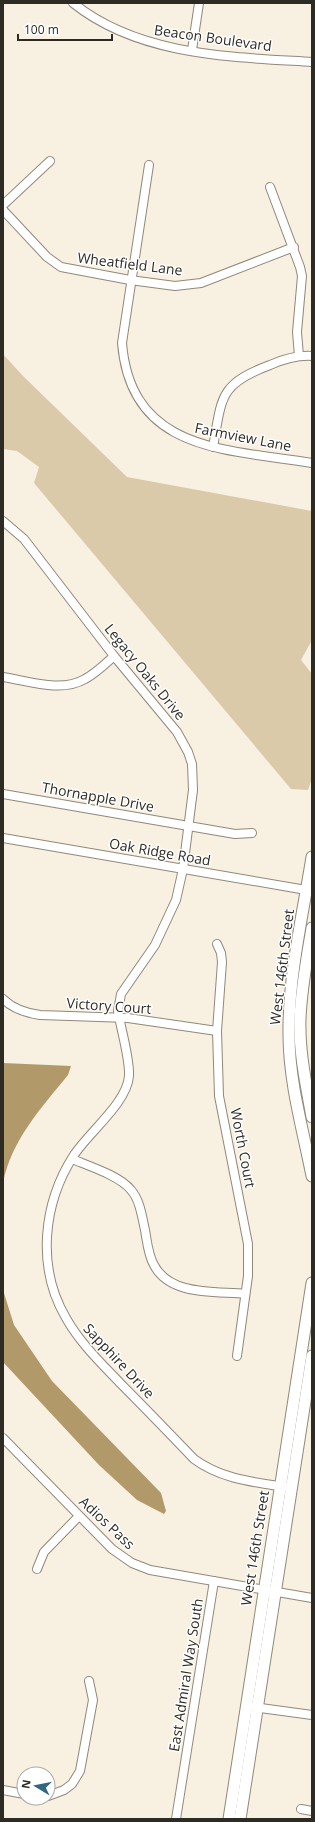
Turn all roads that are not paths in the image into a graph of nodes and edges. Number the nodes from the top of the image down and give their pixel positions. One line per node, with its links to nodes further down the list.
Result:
1 (73, 3): 3 (street, Beacon Boulevard)
2 (199, 3): 3 (street)
3 (192, 50): 4 (street, Beacon Boulevard)
4 (312, 62)
5 (50, 161): 8 (street)
6 (149, 165): 11 (street, Farmview Lane)
7 (270, 187): 10 (street)
8 (3, 204)
9 (3, 210): 11 (street, Wheatfield Lane)
10 (294, 247): 11 (street, Wheatfield Lane); 12 (street)
11 (130, 280): 14 (street, Farmview Lane)
12 (299, 356): 13 (street); 14 (street)
13 (312, 356)
14 (213, 447): 15 (street, Farmview Lane)
15 (312, 463)
16 (3, 521): 17 (street, Legacy Oaks Drive)
17 (114, 656): 18 (street); 20 (street, Legacy Oaks Drive)
18 (3, 677)
19 (3, 794): 20 (street, Thornapple Drive)
20 (188, 826): 21 (street, Thornapple Drive); 24 (street, Legacy Oaks Drive)
21 (252, 833)
22 (3, 838): 24 (street, Oak Ridge Road)
23 (312, 857): 25 (main road, West 146th Street)
24 (183, 869): 25 (street, Oak Ridge Road); 29 (street, Sapphire Drive)
25 (309, 891): 33 (main road, West 146th Street)
26 (312, 928): 31 (main road, West 146th Street)
27 (217, 944): 30 (street, Worth Court)
28 (3, 998): 29 (street, Victory Court)
29 (119, 1017): 30 (street, Victory Court); 32 (street, Sapphire Drive)
30 (217, 1031): 35 (street, Worth Court)
31 (312, 1117)
32 (72, 1158): 35 (street); 40 (street, Sapphire Drive)
33 (312, 1176)
34 (312, 1283): 36 (main road, West 146th Street)
35 (245, 1294): 37 (street, Worth Court)
36 (310, 1307): 40 (main road, West 146th Street)
37 (237, 1356)
38 (312, 1356): 40 (main road, West 146th Street)
39 (3, 1438): 41 (street, Adios Pass)
40 (286, 1487): 44 (main road, West 146th Street)
41 (79, 1516): 42 (street); 43 (street, Adios Pass)
42 (37, 1569)
43 (214, 1581): 44 (street, Adios Pass); 55 (street, East Admiral Way South)
44 (270, 1591): 45 (street, Adios Pass); 47 (main road, West 146th Street); 48 (main road, West 146th Street)
45 (312, 1598)
46 (89, 1681): 52 (street)
47 (246, 1706): 48 (street); 56 (main road, West 146th Street)
48 (258, 1707): 49 (street); 57 (main road, West 146th Street)
49 (312, 1716)
50 (3, 1790): 51 (street)
51 (16, 1792)
52 (56, 1792)
53 (301, 1809): 54 (street)
54 (312, 1811)
55 (176, 1819)
56 (228, 1819)
57 (240, 1819)

